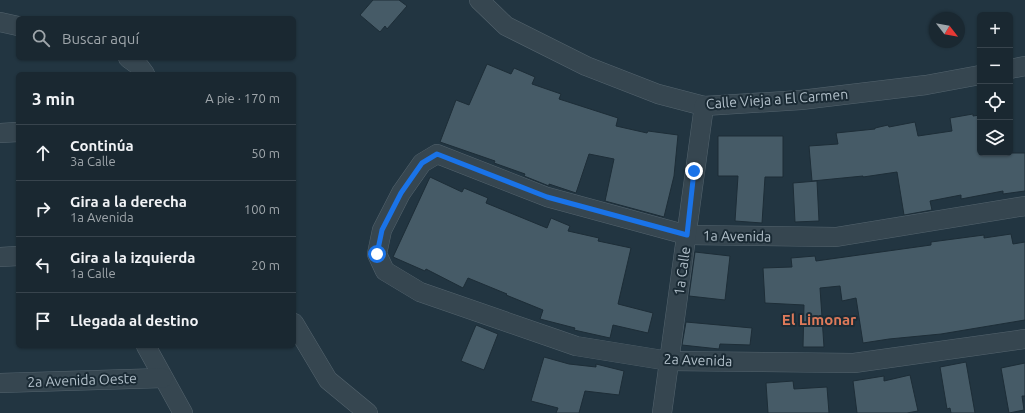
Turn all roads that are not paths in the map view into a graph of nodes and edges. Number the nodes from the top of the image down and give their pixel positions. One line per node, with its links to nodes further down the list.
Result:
1 (479, 0): 9 (street, Calle Vieja a El Carmen)
2 (0, 22): 3 (street)
3 (16, 26)
4 (131, 60): 7 (street)
5 (1025, 66): 6 (street)
6 (1013, 68)
7 (144, 72)
8 (977, 76): 9 (street, Calle Vieja a El Carmen)
9 (704, 106): 13 (street, 1a Calle)
10 (16, 132): 11 (street)
11 (0, 133)
12 (1025, 206): 13 (street, 1a Avenida)
13 (687, 235): 16 (street, 1a Avenida); 20 (street, 1a Calle)
14 (16, 256): 15 (street)
15 (0, 257)
16 (385, 271): 20 (street, 2a Avenida)
17 (296, 326): 24 (street)
18 (1025, 339): 20 (street, 2a Avenida)
19 (147, 348): 21 (street)
20 (669, 361): 25 (street, 1a Calle)
21 (163, 378): 22 (street, 2a Avenida Oeste); 23 (street)
22 (0, 383)
23 (183, 413)
24 (368, 413)
25 (662, 413)

